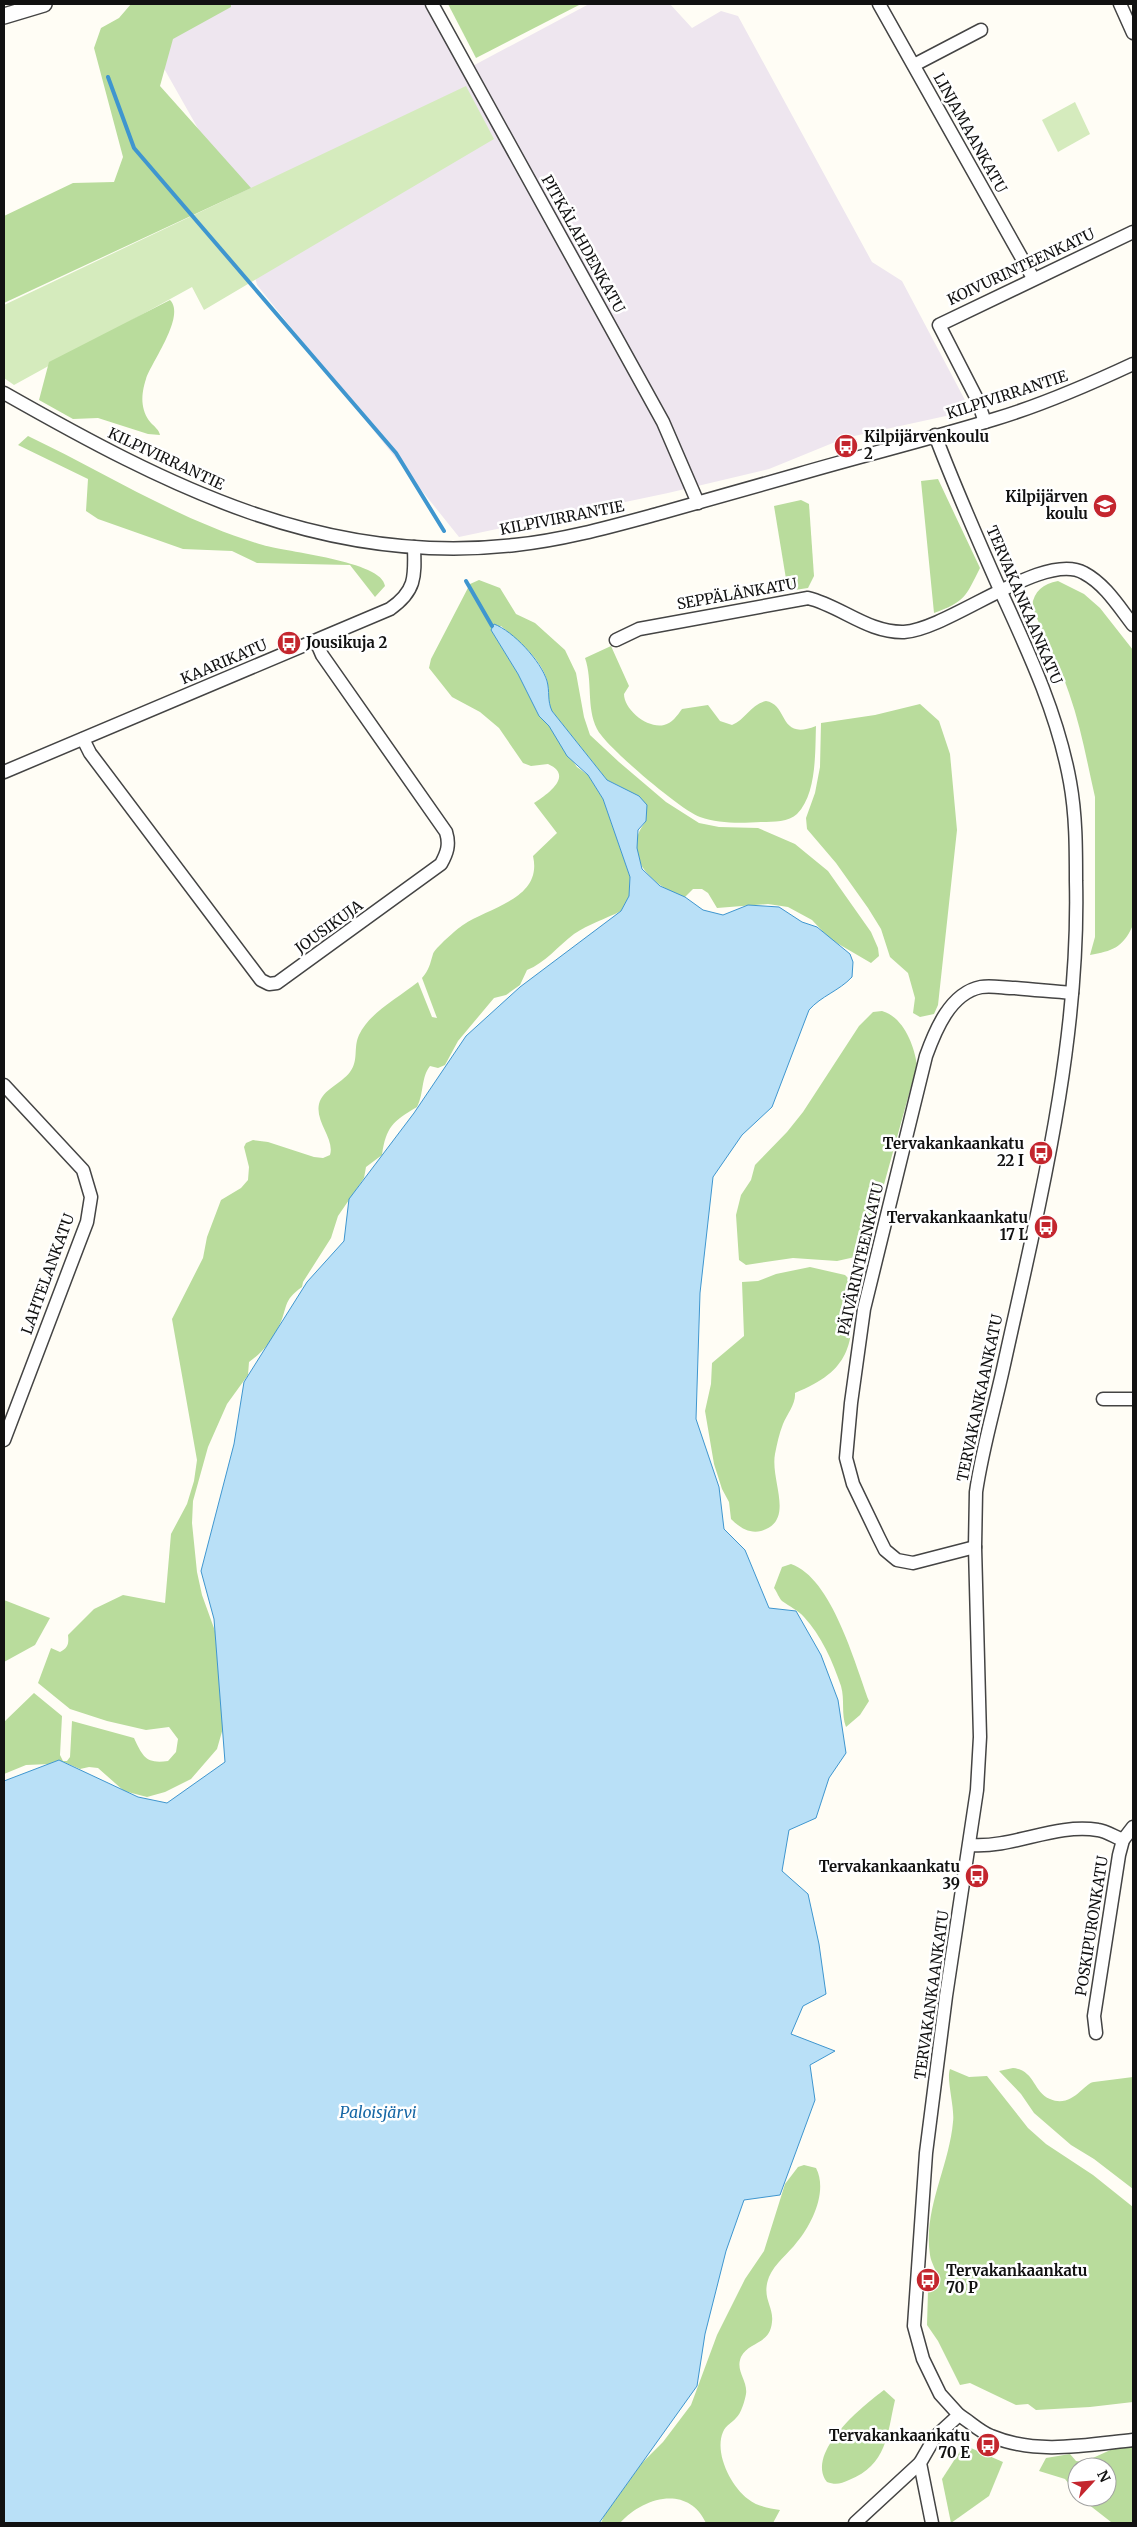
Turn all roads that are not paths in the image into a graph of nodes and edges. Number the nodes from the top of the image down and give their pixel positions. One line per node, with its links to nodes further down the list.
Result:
1 (44, 4): 5 (street)
2 (432, 4): 15 (street, PITKÄLAHDENKATU)
3 (879, 4): 8 (street, LINJAMAANKATU)
4 (1120, 4): 7 (street)
5 (4, 16)
6 (981, 30): 8 (street)
7 (1133, 33)
8 (914, 65): 10 (street, LINJAMAANKATU)
9 (1133, 232): 10 (street, KOIVURINTEENKATU)
10 (1033, 278): 13 (street, KOIVURINTEENKATU)
11 (1133, 364): 13 (street, KILPIVIRRANTIE)
12 (4, 393): 16 (street, KILPIVIRRANTIE)
13 (985, 422): 14 (street, KILPIVIRRANTIE)
14 (935, 435): 15 (street, KILPIVIRRANTIE); 17 (street, TERVAKANKAANKATU)
15 (698, 503): 16 (street, KILPIVIRRANTIE)
16 (414, 547): 20 (street, KAARIKATU)
17 (1001, 591): 18 (street); 19 (street, SEPPÄLÄNKATU); 23 (street, TERVAKANKAANKATU)
18 (1133, 625)
19 (616, 640)
20 (316, 641): 21 (street, KAARIKATU); 21 (street, JOUSIKUJA)
21 (83, 739): 22 (street, KAARIKATU)
22 (4, 772)
23 (1072, 993): 28 (street, TERVAKANKAANKATU); 28 (street, PÄIVÄRINTEENKATU)
24 (4, 1085): 27 (street, LAHTELANKATU)
25 (1103, 1399): 26 (street)
26 (1133, 1399)
27 (4, 1440)
28 (975, 1547): 31 (street, TERVAKANKAANKATU)
29 (1133, 1827): 30 (street, POSKIPURONKATU)
30 (1123, 1840): 31 (street); 32 (street, POSKIPURONKATU)
31 (971, 1845): 33 (street, TERVAKANKAANKATU)
32 (1096, 2033)
33 (959, 2415): 34 (street, TERVAKANKAANKATU); 35 (street)
34 (1133, 2440)
35 (920, 2463): 36 (street); 37 (street)
36 (856, 2523)
37 (932, 2523)

